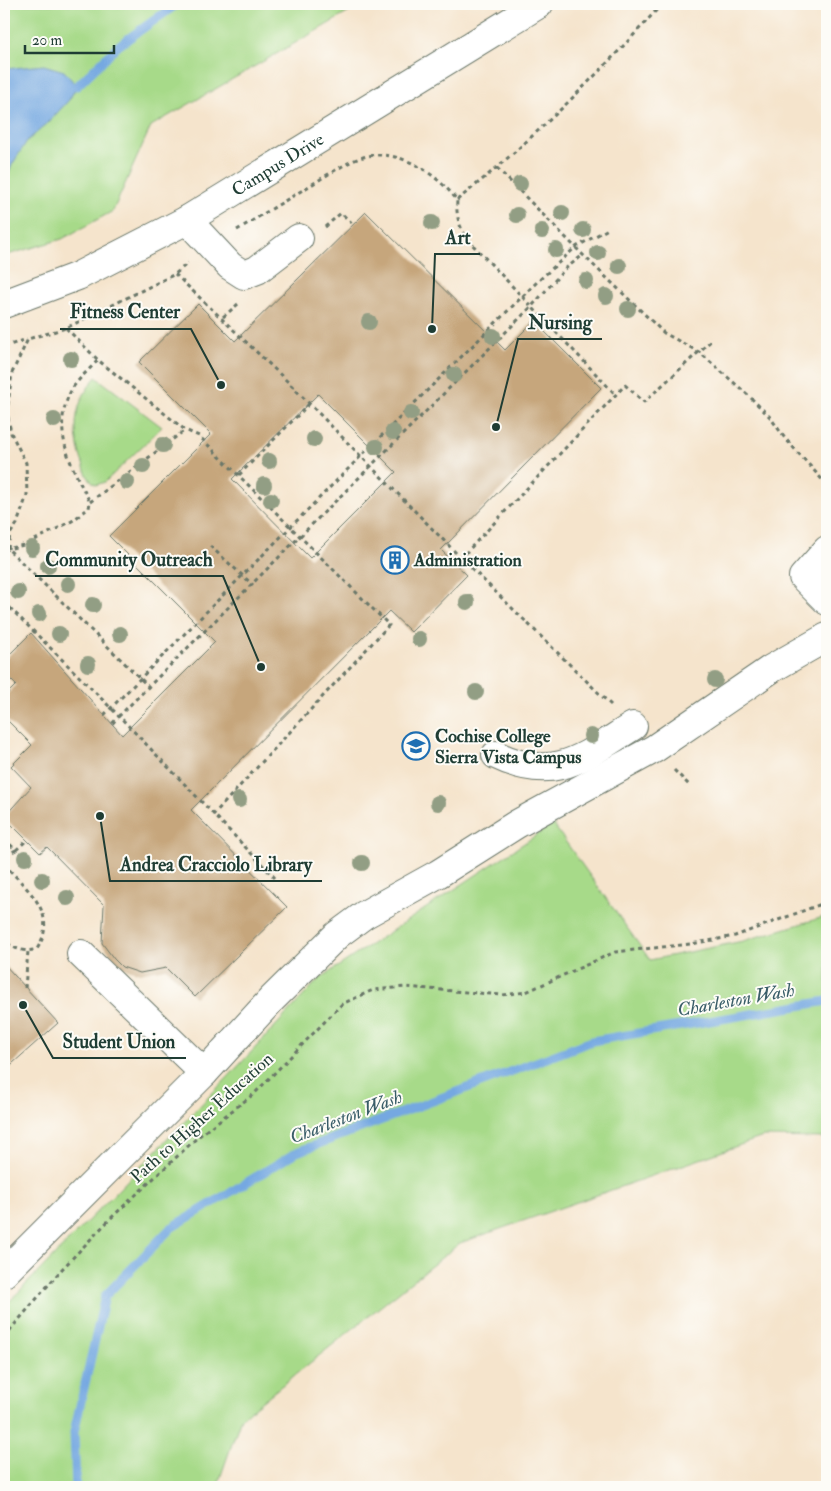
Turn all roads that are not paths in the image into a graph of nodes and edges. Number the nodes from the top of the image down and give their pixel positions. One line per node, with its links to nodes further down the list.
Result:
1 (539, 4): 2 (street, Campus Drive)
2 (187, 220): 3 (street); 4 (street, Campus Drive)
3 (299, 238)
4 (4, 304)
5 (827, 550): 6 (street)
6 (827, 601)
7 (827, 637): 11 (street)
8 (633, 726): 9 (street)
9 (496, 755)
10 (80, 954): 11 (street)
11 (204, 1073): 12 (street)
12 (4, 1273)

